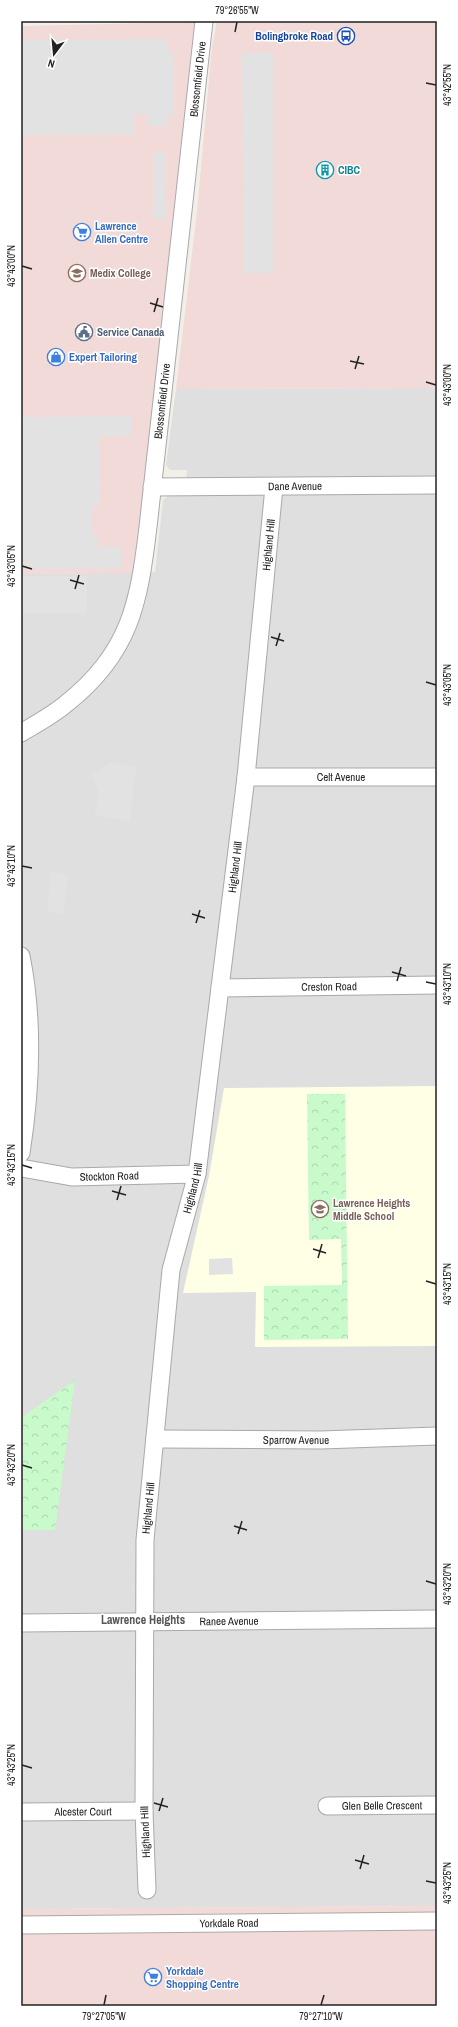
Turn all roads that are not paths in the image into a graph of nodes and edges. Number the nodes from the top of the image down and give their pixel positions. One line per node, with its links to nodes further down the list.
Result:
1 (204, 21): 3 (street, Blossomfield Drive)
2 (437, 485): 4 (street, Dane Avenue)
3 (152, 487): 4 (street, Dane Avenue); 5 (street, Blossomfield Drive)
4 (274, 487): 6 (street, Highland Hill)
5 (21, 733)
6 (246, 777): 7 (street, Celt Avenue); 10 (street, Highland Hill)
7 (437, 777)
8 (21, 956): 11 (street)
9 (437, 985): 10 (street, Creston Road)
10 (220, 988): 13 (street, Highland Hill)
11 (21, 1153)
12 (21, 1168): 13 (street, Stockton Road)
13 (197, 1174): 15 (street, Highland Hill)
14 (437, 1436): 15 (street, Sparrow Avenue)
15 (154, 1439): 17 (street, Highland Hill)
16 (437, 1619): 17 (street, Ranee Avenue)
17 (146, 1622): 18 (street, Ranee Avenue); 21 (street, Highland Hill)
18 (21, 1623)
19 (437, 1805): 20 (street, Glen Belle Crescent)
20 (327, 1806)
21 (144, 1811): 22 (street, Alcester Court); 23 (street, Highland Hill)
22 (21, 1812)
23 (147, 1890)
24 (437, 1921): 25 (street, Yorkdale Road)
25 (21, 1925)

